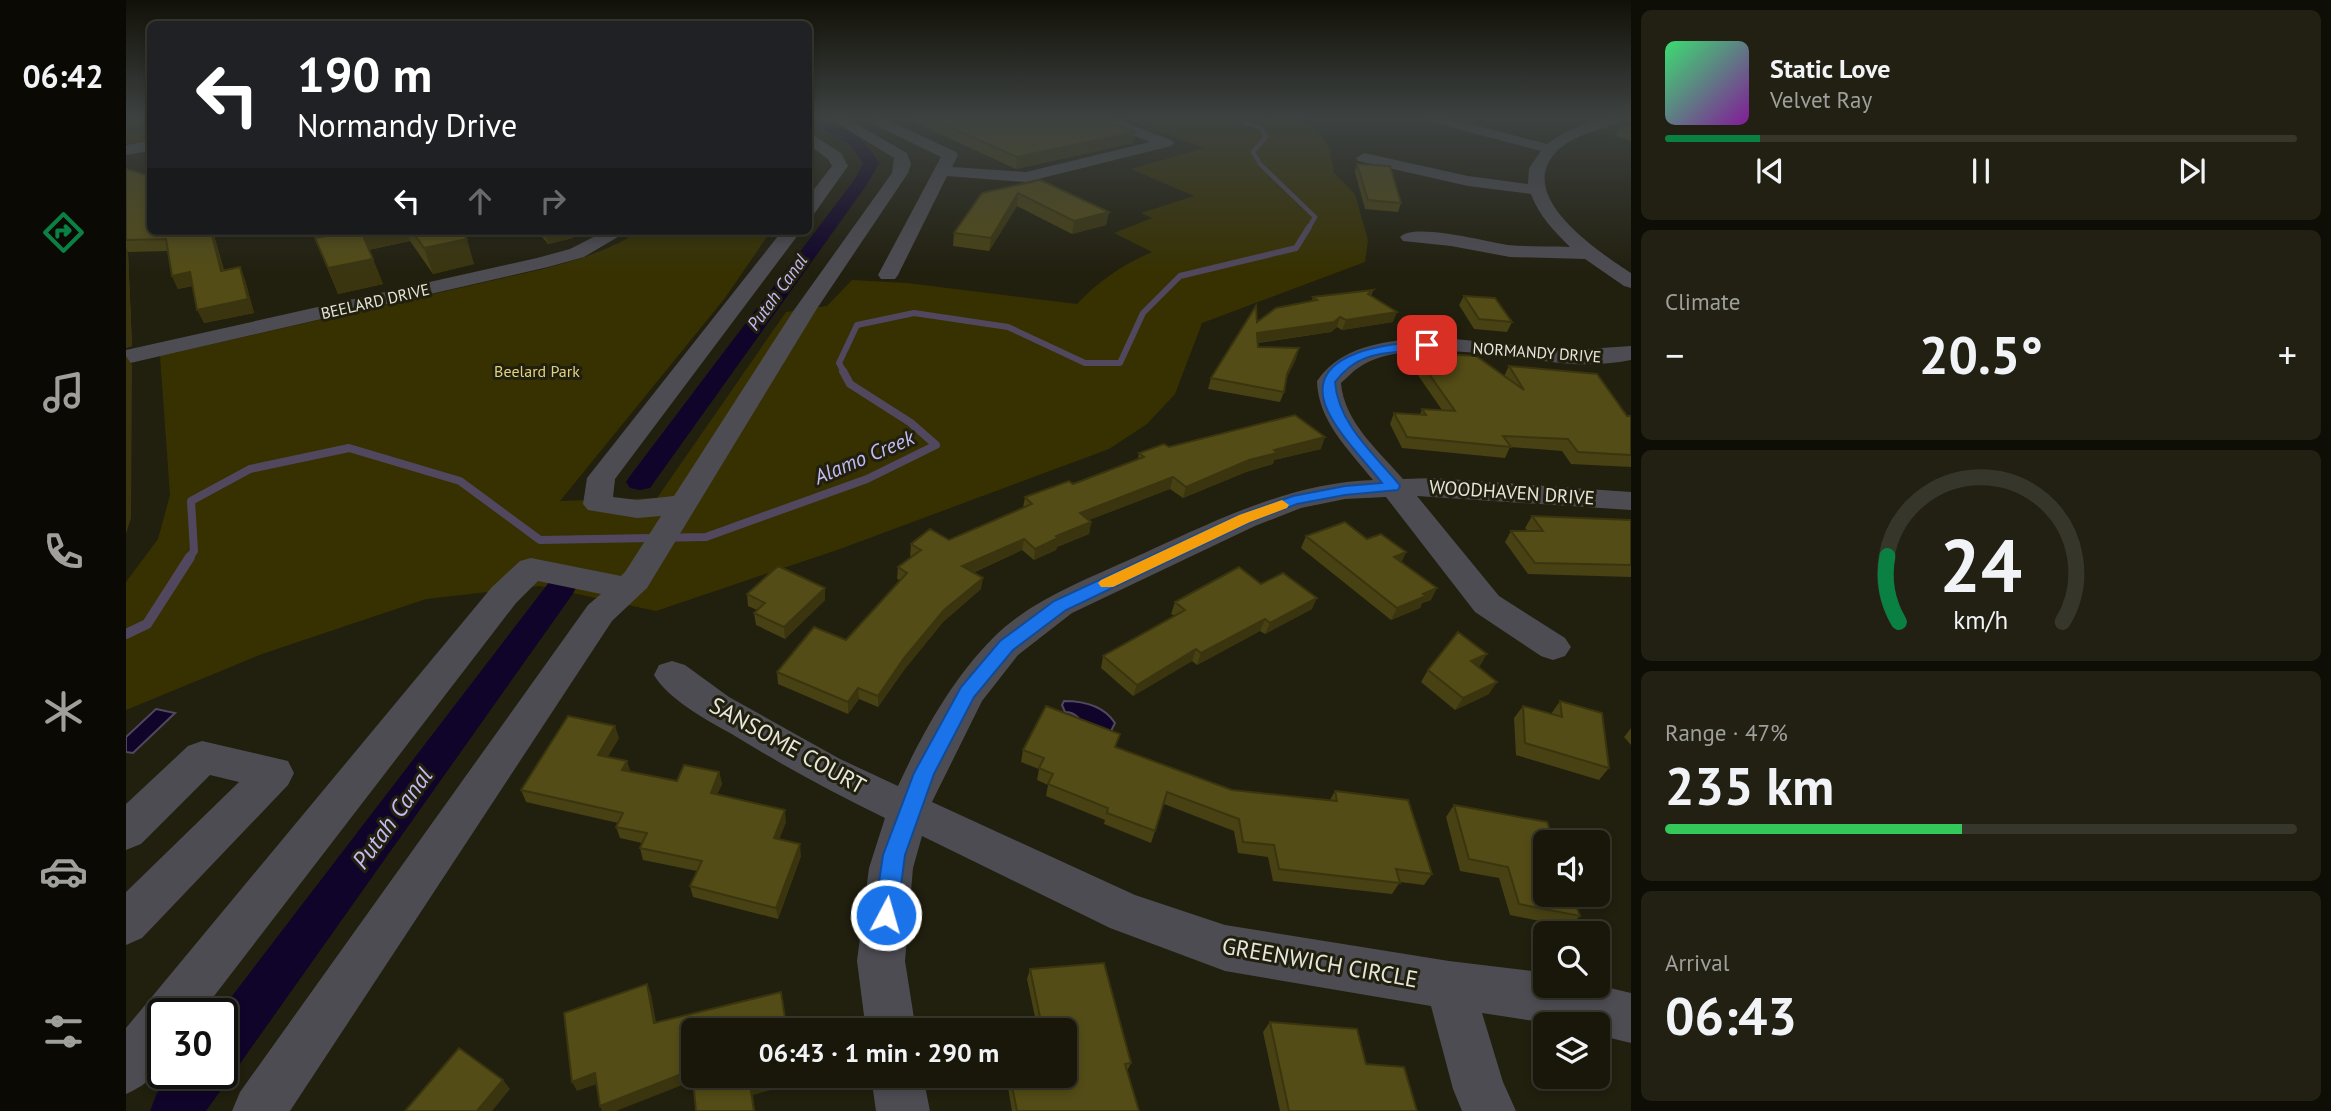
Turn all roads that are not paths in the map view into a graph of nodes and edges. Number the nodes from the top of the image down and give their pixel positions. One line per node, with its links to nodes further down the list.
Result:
1 (836, 170): 8 (street)
2 (901, 170): 19 (street)
3 (1056, 170): 6 (street)
4 (1418, 170): 7 (street)
5 (1539, 170): 7 (street)
6 (941, 171): 13 (street)
7 (1536, 190): 12 (street)
8 (812, 204)
9 (611, 235): 16 (street, BEELARD DRIVE)
10 (789, 235): 19 (street)
11 (1410, 237): 12 (street)
12 (1589, 253): 14 (street)
13 (888, 275)
14 (1631, 282)
15 (1631, 353): 17 (street, NORMANDY DRIVE)
16 (126, 357)
17 (1393, 486): 18 (street, WOODHAVEN DRIVE); 21 (street); 23 (street, WOODHAVEN DRIVE)
18 (1631, 500)
19 (680, 510): 20 (street)
20 (633, 584): 27 (street); 33 (street)
21 (1553, 647)
22 (672, 675): 23 (street, SANSOME COURT)
23 (908, 810): 26 (street, GREENWICH CIRCLE); 28 (street, WOODHAVEN DRIVE)
24 (126, 831): 25 (street)
25 (126, 923)
26 (1449, 985): 29 (street, GREENWICH CIRCLE); 35 (street)
27 (182, 998)
28 (889, 1018)
29 (1631, 1018)
30 (147, 1042): 31 (street)
31 (126, 1068)
32 (899, 1088): 34 (street)
33 (259, 1111)
34 (903, 1111)
35 (1489, 1111)

